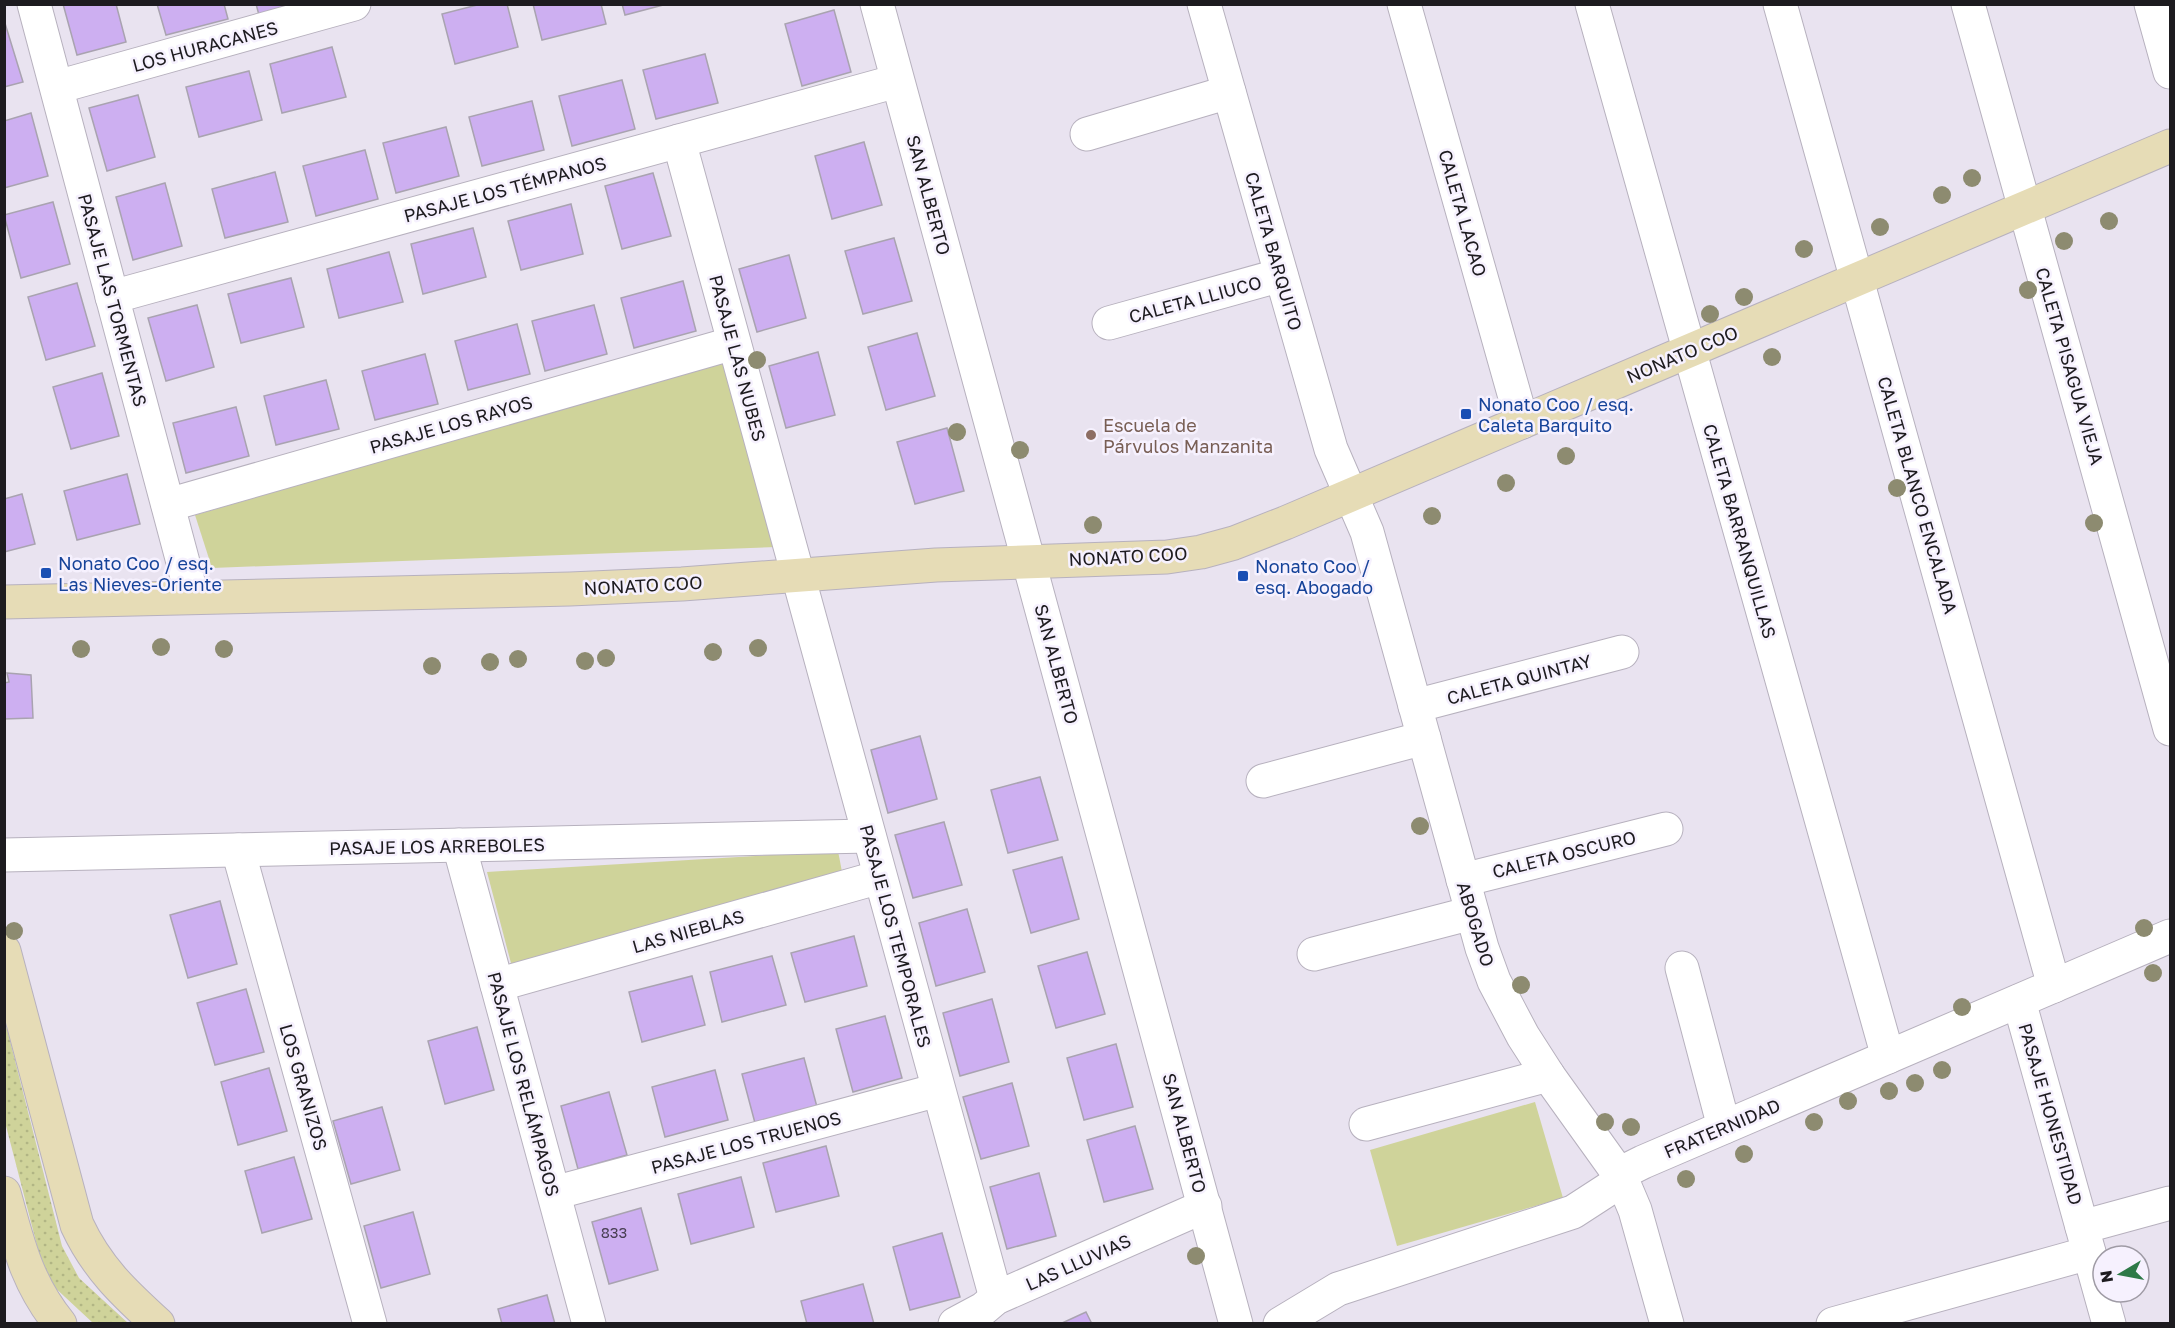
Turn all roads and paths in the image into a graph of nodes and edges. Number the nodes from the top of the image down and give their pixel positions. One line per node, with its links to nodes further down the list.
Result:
1 (34, 4): 12 (street, PASAJE LAS TORMENTAS)
2 (354, 4): 12 (street, LOS HURACANES)
3 (877, 4): 11 (street, SAN ALBERTO)
4 (1204, 4): 13 (street, CALETA BARQUITO)
5 (1404, 4): 24 (street, CALETA LACAO)
6 (1592, 4): 23 (street, CALETA BARRANQUILLAS)
7 (1780, 4): 19 (street, CALETA BLANCO ENCALADA)
8 (1968, 4): 17 (street, CALETA PISAGUA VIEJA)
9 (2151, 4): 10 (street)
10 (2170, 72)
11 (897, 81): 15 (street, PASAJE LOS TÉMPANOS); 27 (street, SAN ALBERTO)
12 (57, 87): 20 (street, PASAJE LAS TORMENTAS)
13 (1229, 92): 14 (street); 18 (street, CALETA BARQUITO)
14 (1086, 134)
15 (679, 141): 20 (street, PASAJE LOS TÉMPANOS); 22 (street, PASAJE LAS NUBES)
16 (2170, 146): 17 (main road, NONATO COO)
17 (2026, 207): 19 (main road, NONATO COO); 33 (street, CALETA PISAGUA VIEJA)
18 (1281, 275): 21 (street, CALETA LLIUCO); 25 (street, CALETA BARQUITO)
19 (1857, 280): 23 (main road, NONATO COO); 49 (street, CALETA BLANCO ENCALADA)
20 (112, 297): 26 (street, PASAJE LAS TORMENTAS)
21 (1109, 323)
22 (734, 343): 26 (street, PASAJE LOS RAYOS); 28 (street, PASAJE LAS NUBES)
23 (1689, 351): 24 (main road, NONATO COO); 51 (street, CALETA BARRANQUILLAS)
24 (1522, 422): 25 (main road, NONATO COO)
25 (1352, 495): 27 (main road, NONATO COO); 32 (street, ABOGADO)
26 (168, 505): 29 (street, PASAJE LAS TORMENTAS)
27 (1029, 561): 28 (main road, NONATO COO); 60 (street, SAN ALBERTO)
28 (797, 574): 29 (main road, NONATO COO); 37 (street, PASAJE LOS TEMPORALES)
29 (192, 596): 30 (main road, NONATO COO)
30 (4, 602)
31 (1623, 652): 32 (street, CALETA QUINTAY)
32 (1415, 706): 34 (street, ABOGADO)
33 (2170, 729)
34 (1424, 738): 35 (street); 42 (street, ABOGADO)
35 (1263, 781)
36 (1666, 829): 42 (street, CALETA OSCURO)
37 (869, 836): 38 (street, PASAJE LOS ARREBOLES); 41 (street, PASAJE LOS TEMPORALES)
38 (459, 845): 39 (street, PASAJE LOS ARREBOLES); 48 (street, PASAJE LOS RELÁMPAGOS)
39 (238, 850): 40 (street, PASAJE LOS ARREBOLES); 65 (street, LOS GRANIZOS)
40 (4, 855)
41 (880, 877): 48 (street, LAS NIEBLAS); 53 (street, PASAJE LOS TEMPORALES)
42 (1463, 880): 43 (street, ABOGADO)
43 (1472, 913): 46 (street); 52 (street, ABOGADO)
44 (2170, 936): 49 (street, FRATERNIDAD)
45 (4, 951): 64 (main road)
46 (1314, 954)
47 (1682, 968): 55 (street)
48 (496, 985): 58 (street, PASAJE LOS RELÁMPAGOS)
49 (2054, 986): 50 (street, FRATERNIDAD)
50 (2019, 1001): 51 (street, FRATERNIDAD); 61 (street, PASAJE HONESTIDAD)
51 (1888, 1057): 55 (street, FRATERNIDAD)
52 (1548, 1075): 54 (street); 56 (street, ABOGADO)
53 (938, 1090): 58 (street, PASAJE LOS TRUENOS); 62 (street, PASAJE LOS TEMPORALES)
54 (1366, 1124)
55 (1724, 1127): 56 (street, FRATERNIDAD)
56 (1621, 1177): 69 (street, FRATERNIDAD); 70 (street, ABOGADO)
57 (4, 1193): 63 (main road)
58 (554, 1194): 66 (street, PASAJE LOS RELÁMPAGOS)
59 (2170, 1203): 61 (street, PASAJE HONESTIDAD)
60 (1205, 1206): 62 (street, LAS LLUVIAS); 68 (street, SAN ALBERTO)
61 (2086, 1240): 71 (street, PASAJE HONESTIDAD); 72 (street, PASAJE HONESTIDAD)
62 (996, 1298): 67 (street, LAS LLUVIAS)
63 (60, 1323)
64 (158, 1323)
65 (370, 1323)
66 (590, 1323)
67 (955, 1323)
68 (1236, 1323)
69 (1280, 1323)
70 (1666, 1323)
71 (1833, 1323)
72 (2109, 1323)

